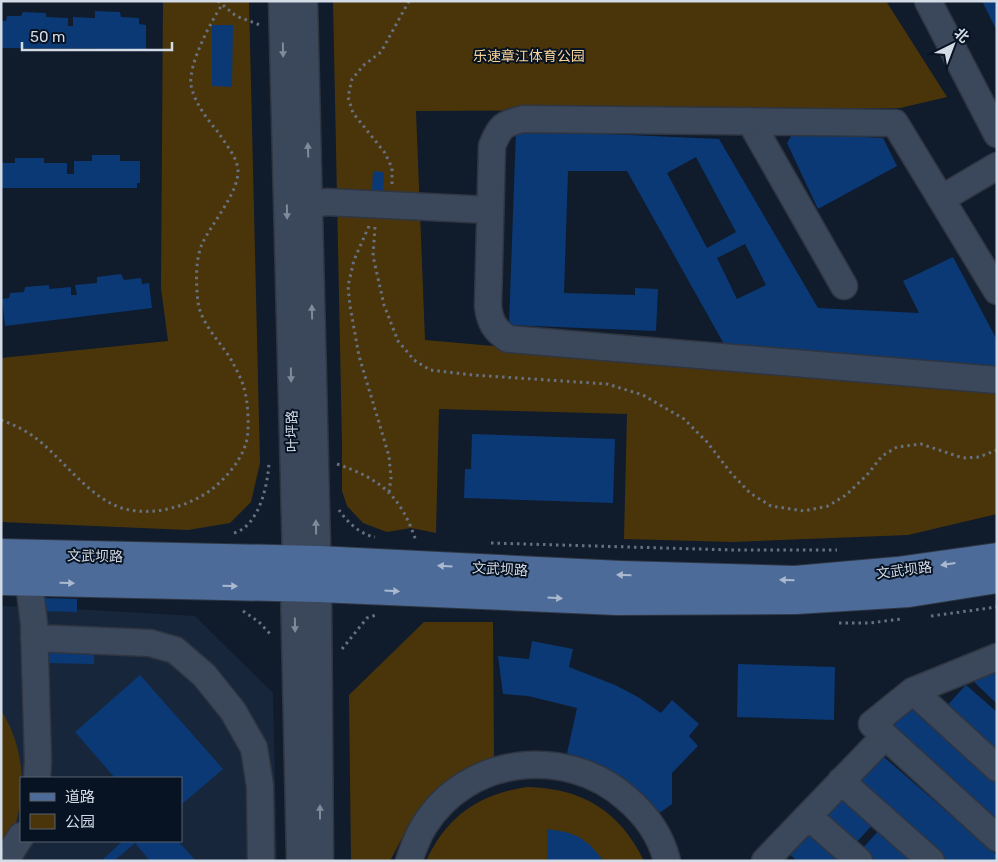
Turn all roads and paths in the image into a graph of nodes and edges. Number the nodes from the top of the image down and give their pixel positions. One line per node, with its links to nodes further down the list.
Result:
1 (218, 1): 5 (path)
2 (282, 1): 31 (street, 叶坪路, one-way to 31)
3 (304, 1): 12 (street, 叶坪路, one-way to 3)
4 (928, 1): 8 (street)
5 (222, 5): 6 (path); 17 (path)
6 (260, 17)
7 (750, 121): 11 (street); 13 (street); 14 (street)
8 (997, 134)
9 (997, 166): 11 (street)
10 (388, 195): 12 (street); 13 (street); 20 (path)
11 (942, 199): 15 (street)
12 (310, 205): 31 (street, 叶坪路, one-way to 12)
13 (490, 210): 16 (street)
14 (844, 286)
15 (997, 291)
16 (997, 380)
17 (1, 420)
18 (269, 454): 22 (path)
19 (332, 462): 20 (path)
20 (389, 493): 25 (path)
21 (336, 504): 23 (path)
22 (231, 534)
23 (378, 538)
24 (408, 540): 25 (path)
25 (416, 541): 26 (path)
26 (426, 541)
27 (485, 543): 28 (path)
28 (842, 550)
29 (1, 553): 31 (main road, 文武坝路)
30 (997, 557): 31 (main road, 文武坝路, one-way to 31)
31 (306, 560): 35 (street, 叶坪路)
32 (997, 579): 35 (main road, 文武坝路, one-way to 32)
33 (1, 581): 34 (main road, 文武坝路)
34 (29, 582): 35 (main road, 文武坝路, one-way to 35); 41 (street)
35 (306, 588): 55 (street, 叶坪路, one-way to 55); 56 (street, 叶坪路, one-way to 35)
36 (997, 607): 38 (path)
37 (376, 615): 42 (path)
38 (928, 616)
39 (908, 618): 40 (path)
40 (830, 623)
41 (34, 638): 47 (street); 54 (street)
42 (340, 654)
43 (997, 657): 44 (street)
44 (913, 691): 45 (street); 46 (street)
45 (885, 736): 48 (street); 51 (street)
46 (997, 768)
47 (37, 777)
48 (841, 781): 49 (street); 60 (street)
49 (808, 816): 52 (street); 59 (street)
50 (20, 837): 53 (street)
51 (997, 838)
52 (776, 857)
53 (4, 861)
54 (261, 861)
55 (300, 861)
56 (320, 861)
57 (409, 861): 58 (street)
58 (667, 861)
59 (859, 861)
60 (931, 861)

